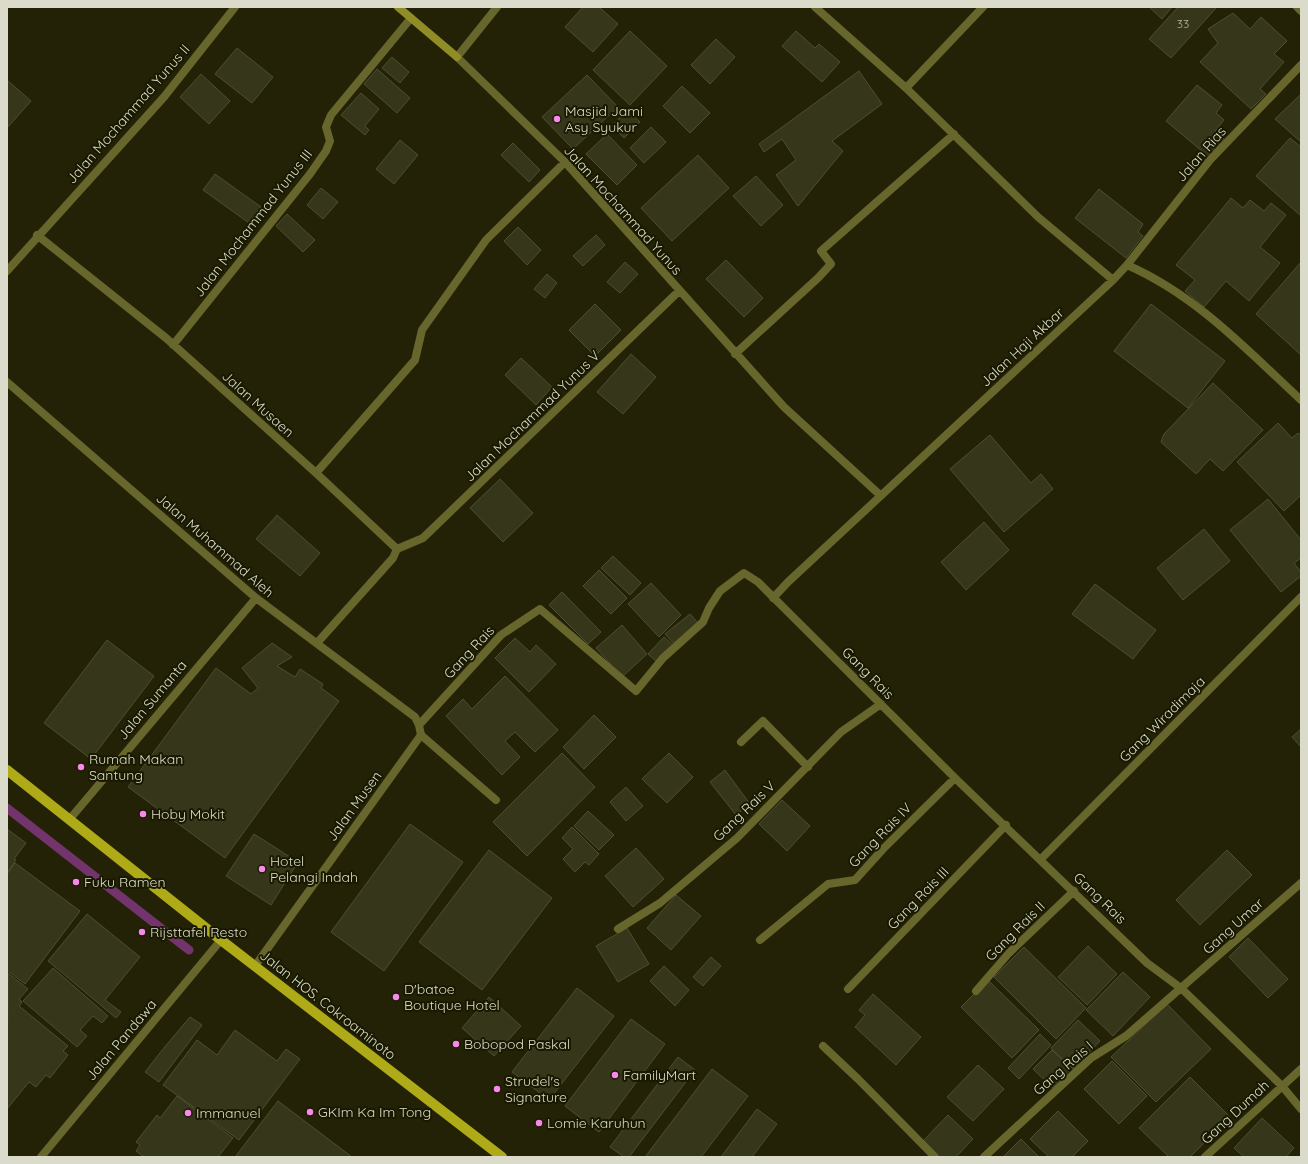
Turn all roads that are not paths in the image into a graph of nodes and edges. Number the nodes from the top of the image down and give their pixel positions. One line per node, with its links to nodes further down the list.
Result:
1 (236, 7): 14 (street, Jalan Mochammad Yunus II)
2 (398, 7): 8 (street, Jalan Mochammad Yunus)
3 (497, 7): 9 (street)
4 (815, 7): 11 (street)
5 (983, 7): 11 (street)
6 (1297, 7): 7 (street)
7 (1301, 11)
8 (411, 18): 9 (street, Jalan Mochammad Yunus); 19 (street, Jalan Mochammad Yunus III)
9 (457, 57): 13 (street, Jalan Mochammad Yunus)
10 (1301, 66): 15 (street, Jalan Rias)
11 (906, 88): 12 (street)
12 (954, 134): 17 (street); 20 (street)
13 (564, 162): 18 (street, Jalan Mochammad Yunus); 23 (street)
14 (37, 236): 16 (street); 19 (street, Jalan Musaen)
15 (1127, 265): 17 (street, Jalan Haji Akbar); 22 (street)
16 (7, 271)
17 (1113, 280): 24 (street, Jalan Haji Akbar)
18 (679, 292): 20 (street, Jalan Mochammad Yunus); 25 (street, Jalan Mochammad Yunus V)
19 (173, 345): 23 (street, Jalan Musaen)
20 (735, 354): 24 (street, Jalan Mochammad Yunus)
21 (7, 382): 27 (street, Jalan Muhammad Aleh)
22 (1301, 400)
23 (316, 473): 25 (street, Jalan Musaen)
24 (880, 495): 28 (street, Jalan Haji Akbar)
25 (397, 549): 29 (street)
26 (1301, 597): 40 (street, Gang Wiradimaja)
27 (256, 598): 29 (street, Jalan Muhammad Aleh); 38 (street, Jalan Sumanta)
28 (773, 598): 30 (street, Gang Rais); 31 (street, Gang Rais)
29 (317, 643): 31 (street, Jalan Muhammad Aleh)
30 (881, 704): 34 (street, Gang Rais V); 36 (street, Gang Rais)
31 (417, 721): 32 (street)
32 (421, 735): 37 (street); 46 (street, Jalan Musen)
33 (741, 742): 34 (street)
34 (808, 767): 43 (street, Gang Rais V)
35 (7, 770): 38 (main road, Jalan HOS. Cokroaminoto)
36 (955, 778): 39 (street, Gang Rais); 45 (street, Gang Rais IV)
37 (496, 800)
38 (69, 820): 44 (main road, Jalan HOS. Cokroaminoto)
39 (1006, 826): 40 (street, Gang Rais); 47 (street, Gang Rais III)
40 (1041, 859): 42 (street, Gang Rais)
41 (1301, 883): 48 (street, Gang Umar)
42 (1074, 891): 48 (street, Gang Rais); 49 (street, Gang Rais II)
43 (618, 929)
44 (221, 940): 46 (main road, Jalan HOS. Cokroaminoto); 54 (street, Jalan Pandawa)
45 (760, 940)
46 (255, 966): 55 (main road, Jalan HOS. Cokroaminoto)
47 (848, 989)
48 (1182, 989): 52 (street, Gang Rais); 57 (street, Gang Rais I)
49 (976, 991)
50 (823, 1046): 56 (street)
51 (1301, 1069): 52 (street, Gang Dumah)
52 (1282, 1086): 53 (street, Gang Rais); 58 (street, Gang Dumah)
53 (1301, 1109)
54 (41, 1157)
55 (502, 1157)
56 (935, 1157)
57 (984, 1157)
58 (1205, 1157)

